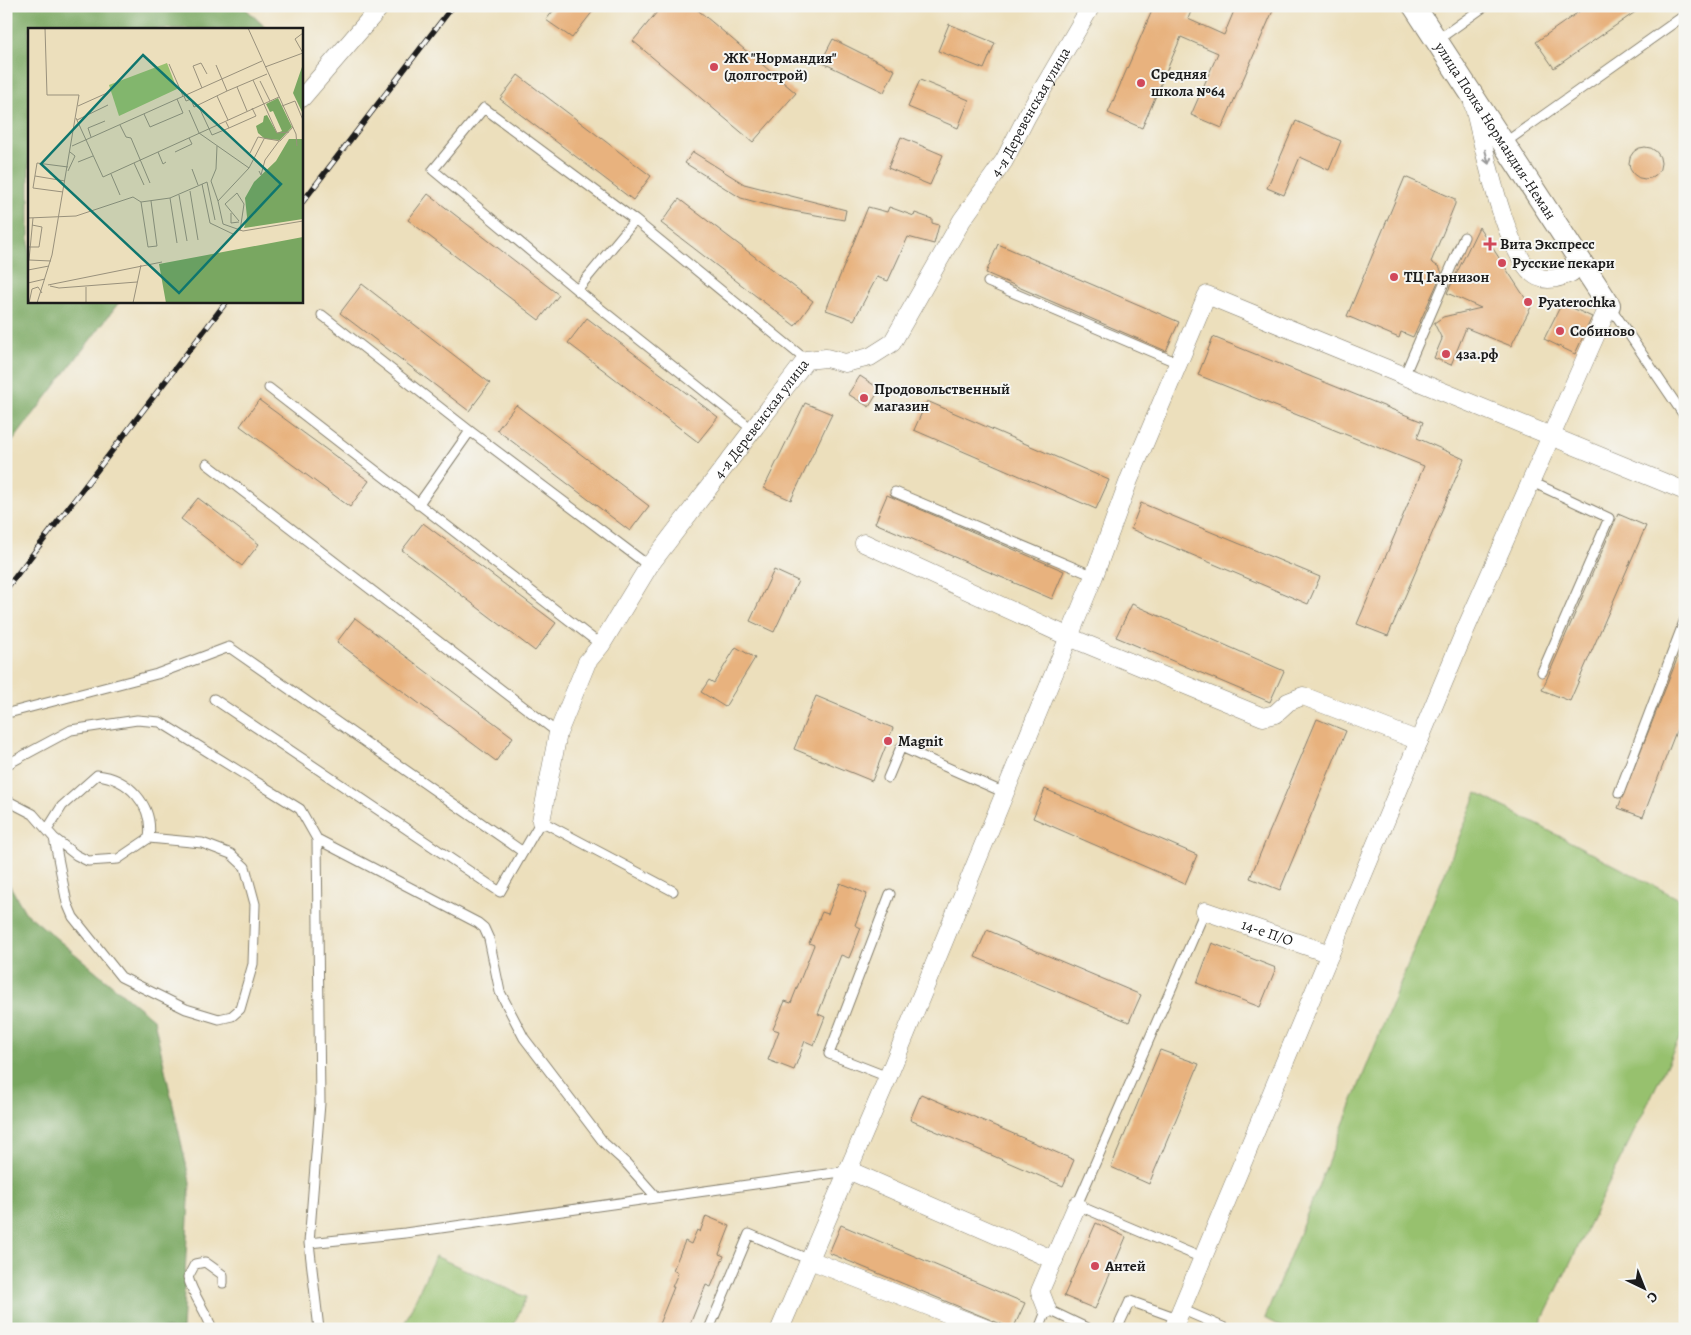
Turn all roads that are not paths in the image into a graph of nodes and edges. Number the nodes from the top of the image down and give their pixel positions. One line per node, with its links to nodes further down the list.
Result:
1 (381, 6): 8 (street)
2 (1091, 6): 17 (street, 4-я Деревенская улица)
3 (1414, 6): 6 (street, улица Полка Нормандия-Неман)
4 (1485, 6): 6 (lane)
5 (1685, 16): 9 (lane)
6 (1436, 41): 7 (street, улица Полка Нормандия-Неман)
7 (1470, 93): 9 (street, улица Полка Нормандия-Неман); 12 (street, one-way to 12)
8 (302, 98)
9 (1503, 144): 12 (street, улица Полка Нормандия-Неман)
10 (635, 220): 14 (lane); 14 (lane); 17 (lane)
11 (1464, 237): 19 (lane)
12 (1577, 256): 15 (street, улица Полка Нормандия-Неман)
13 (988, 282): 18 (lane)
14 (577, 290): 22 (lane)
15 (1608, 305): 21 (lane); 24 (street)
16 (322, 314): 23 (lane)
17 (806, 360): 22 (street, 4-я Деревенская улица)
18 (1178, 363): 19 (street); 32 (street)
19 (1404, 376): 24 (street)
20 (269, 388): 29 (lane)
21 (1685, 417)
22 (754, 430): 31 (street, 4-я Деревенская улица)
23 (470, 431): 29 (lane); 31 (lane)
24 (1550, 436): 26 (street); 27 (street)
25 (206, 464): 39 (lane)
26 (1530, 481): 36 (lane); 40 (street)
27 (1685, 491)
28 (895, 492): 32 (lane)
29 (418, 505): 35 (lane)
30 (864, 543): 34 (street)
31 (649, 566): 35 (street, 4-я Деревенская улица)
32 (1094, 576): 34 (street)
33 (1685, 619): 44 (lane)
34 (1069, 637): 40 (street); 43 (street)
35 (601, 645): 39 (street, 4-я Деревенская улица)
36 (1542, 672)
37 (214, 698): 51 (lane)
38 (12, 712): 51 (lane)
39 (558, 732): 46 (street, 4-я Деревенская улица)
40 (1419, 741): 55 (street)
41 (6, 765): 50 (lane)
42 (888, 778): 43 (lane)
43 (1005, 793): 56 (street)
44 (1619, 793)
45 (6, 800): 47 (lane)
46 (541, 822): 51 (lane); 52 (lane)
47 (48, 830): 48 (lane); 49 (lane)
48 (54, 838): 49 (lane); 49 (lane)
49 (149, 838)
50 (317, 839): 58 (lane); 60 (lane)
51 (523, 852)
52 (673, 891)
53 (890, 894): 56 (lane)
54 (1205, 911): 55 (street, 14-е П/О); 59 (lane)
55 (1330, 954): 61 (street)
56 (888, 1077): 57 (street)
57 (848, 1170): 58 (lane); 62 (street); 63 (street)
58 (657, 1198): 60 (lane)
59 (1077, 1205): 61 (lane); 63 (street)
60 (309, 1243): 68 (lane)
61 (1202, 1258): 66 (street)
62 (810, 1260): 69 (lane); 70 (street); 71 (street)
63 (1054, 1260): 65 (street)
64 (224, 1283): 67 (lane)
65 (1047, 1309): 72 (lane); 73 (lane)
66 (1177, 1319): 74 (lane); 75 (lane)
67 (212, 1329)
68 (318, 1329)
69 (709, 1329)
70 (780, 1329)
71 (987, 1329)
72 (1039, 1329)
73 (1089, 1329)
74 (1117, 1329)
75 (1227, 1329)

